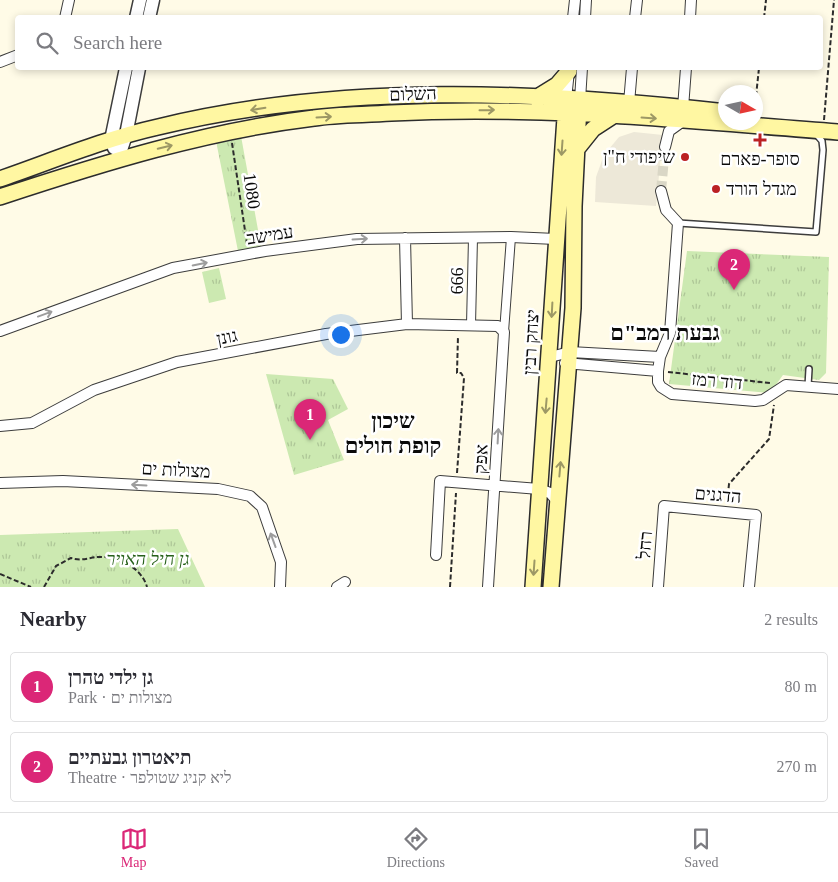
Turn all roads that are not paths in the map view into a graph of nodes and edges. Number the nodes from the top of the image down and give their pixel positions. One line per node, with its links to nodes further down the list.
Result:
1 (69, 0): 8 (street)
2 (140, 0): 9 (street)
3 (153, 0): 10 (street)
4 (575, 0): 11 (street)
5 (586, 0): 12 (street)
6 (637, 0): 13 (street)
7 (691, 0): 14 (street)
8 (66, 15)
9 (137, 15)
10 (150, 15)
11 (573, 15)
12 (585, 15)
13 (636, 15)
14 (690, 15)
15 (15, 56): 16 (street)
16 (0, 62)
17 (126, 70): 34 (street)
18 (139, 70): 33 (street)
19 (572, 70): 23 (main road)
20 (573, 70): 25 (street)
21 (632, 70): 24 (street)
22 (686, 70): 27 (street)
23 (536, 98): 25 (main road, השלום); 33 (main road, השלום, one-way to 33)
24 (629, 103): 25 (main road, השלום); 27 (main road, השלום)
25 (572, 107): 28 (main road, השלום); 36 (main road); 37 (main road, השלום, one-way to 25); 45 (main road, יצחק רבין, one-way to 45)
26 (718, 112): 27 (main road, השלום)
27 (684, 114): 28 (main road, השלום, one-way to 27); 31 (main road, השלום); 35 (street)
28 (613, 116): 36 (main road)
29 (763, 116): 30 (main road)
30 (831, 121)
31 (809, 130): 32 (main road, השלום); 41 (lane)
32 (838, 132)
33 (126, 135): 34 (main road, השלום); 37 (street)
34 (111, 140): 37 (street); 38 (main road, השלום)
35 (665, 147)
36 (576, 151): 52 (main road)
37 (118, 158): 40 (main road, השלום)
38 (0, 179)
39 (661, 191): 41 (street)
40 (0, 197)
41 (678, 223): 50 (street)
42 (511, 237): 44 (street, עמישב); 45 (street, עמישב); 49 (street, אפק)
43 (405, 238): 44 (street, עמישב); 46 (street); 48 (street, עמישב, one-way to 43)
44 (473, 238): 47 (street, 666)
45 (556, 239): 51 (main road, יצחק רבין, one-way to 51)
46 (407, 324): 47 (street, גונן); 57 (street, גונן)
47 (471, 325): 49 (street)
48 (0, 332)
49 (504, 332): 59 (street, אפק, one-way to 49)
50 (660, 357): 52 (street); 54 (street)
51 (550, 358): 52 (street); 60 (main road, יצחק רבין, one-way to 60)
52 (570, 358): 54 (street); 61 (main road, one-way to 52)
53 (809, 369): 55 (lane)
54 (658, 371): 55 (street, דוד רמז)
55 (808, 387): 56 (street)
56 (838, 389)
57 (0, 426)
58 (0, 483): 64 (street, מצולות ים, one-way to 58)
59 (496, 485): 60 (street); 63 (street); 65 (street, אפק)
60 (539, 489): 61 (street); 66 (main road, יצחק רבין, one-way to 66)
61 (557, 501): 67 (main road)
62 (664, 506): 68 (street, רחל); 69 (street, הדגנים)
63 (436, 555)
64 (280, 587)
65 (488, 587)
66 (533, 587)
67 (551, 587)
68 (658, 587)
69 (749, 587)

